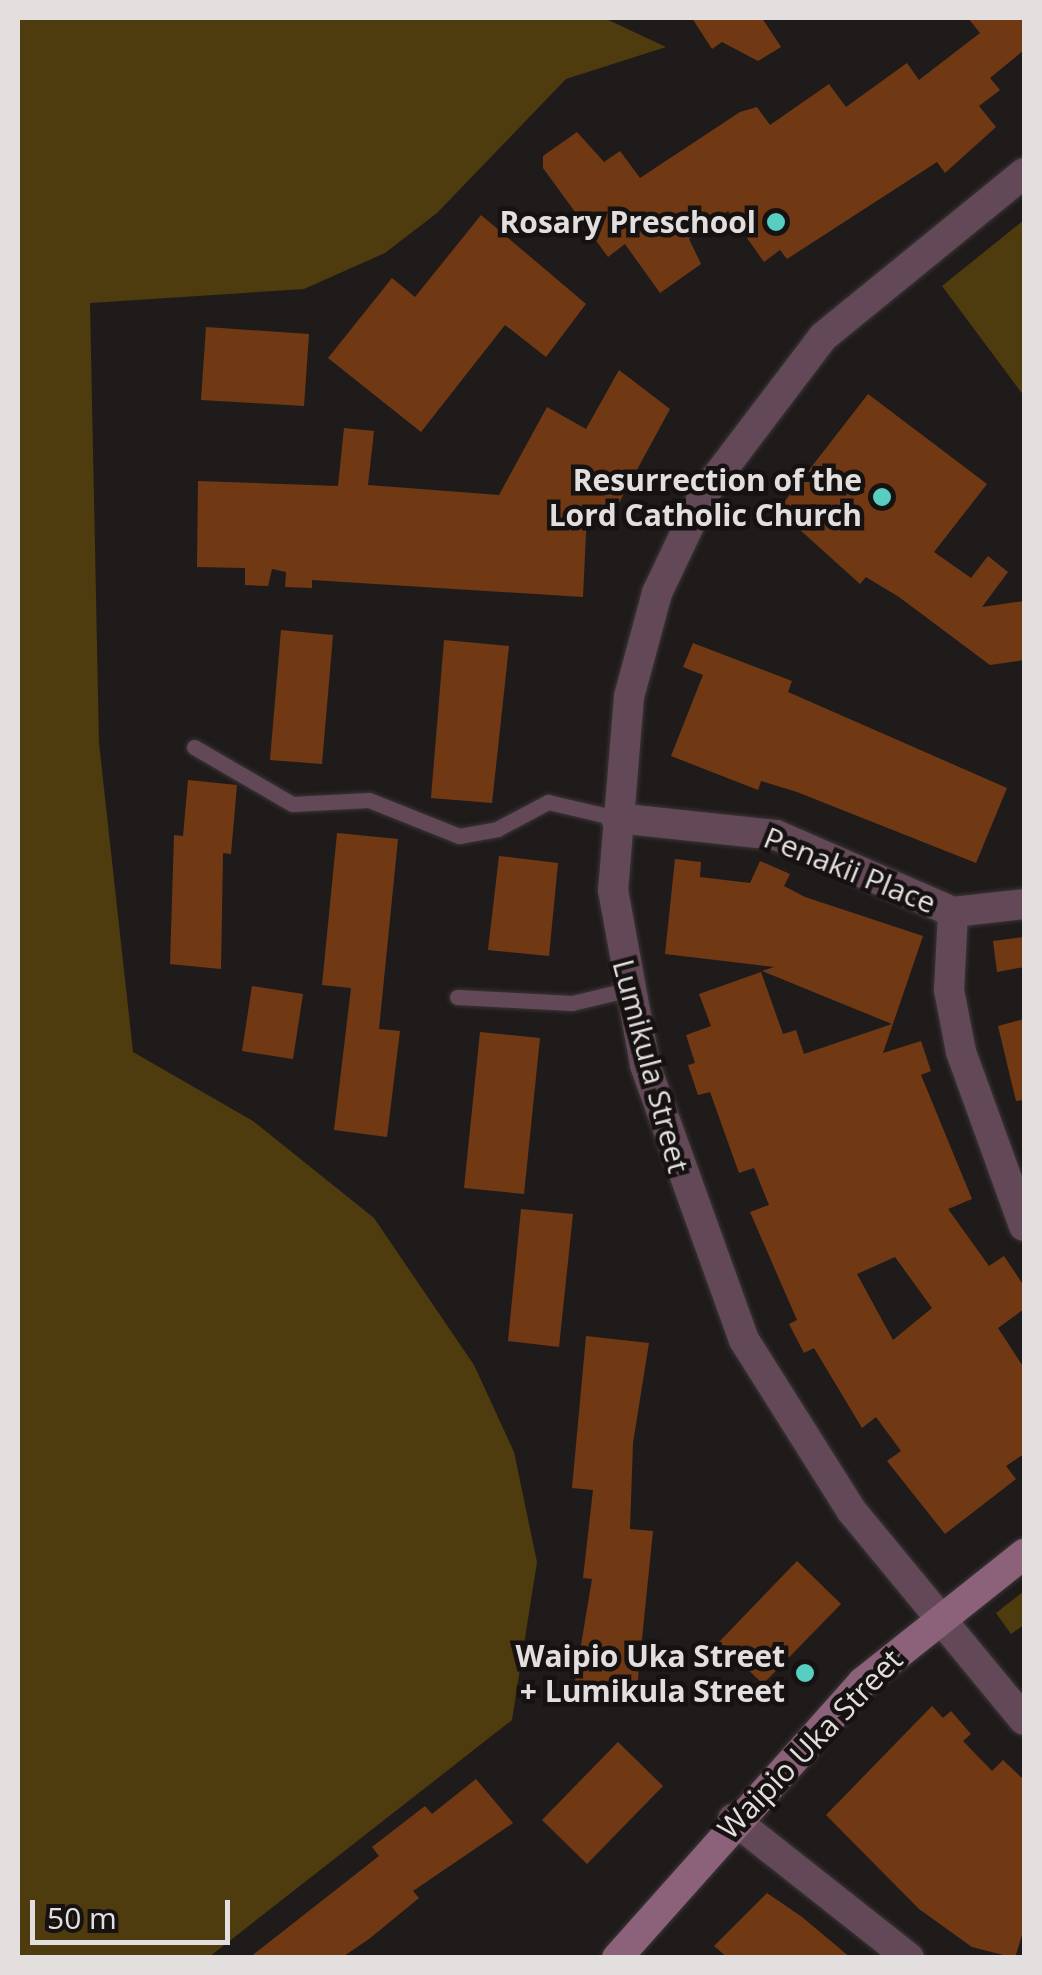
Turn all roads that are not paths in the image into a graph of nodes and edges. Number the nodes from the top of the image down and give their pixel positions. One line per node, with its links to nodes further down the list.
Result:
1 (1024, 173): 3 (street, Lumikula Street)
2 (194, 748): 3 (lane)
3 (616, 818): 5 (street, Penakii Place); 6 (street, Lumikula Street)
4 (1024, 904): 5 (street, Penakii Place)
5 (953, 912): 8 (street)
6 (626, 990): 7 (lane); 10 (street, Lumikula Street)
7 (456, 997)
8 (1024, 1226)
9 (1024, 1554): 10 (street, Waipio Uka Street)
10 (936, 1619): 11 (street, Lumikula Street); 12 (street, Waipio Uka Street)
11 (1024, 1720)
12 (733, 1819): 13 (street, Waipio Uka Street); 14 (street)
13 (618, 1958)
14 (909, 1958)

